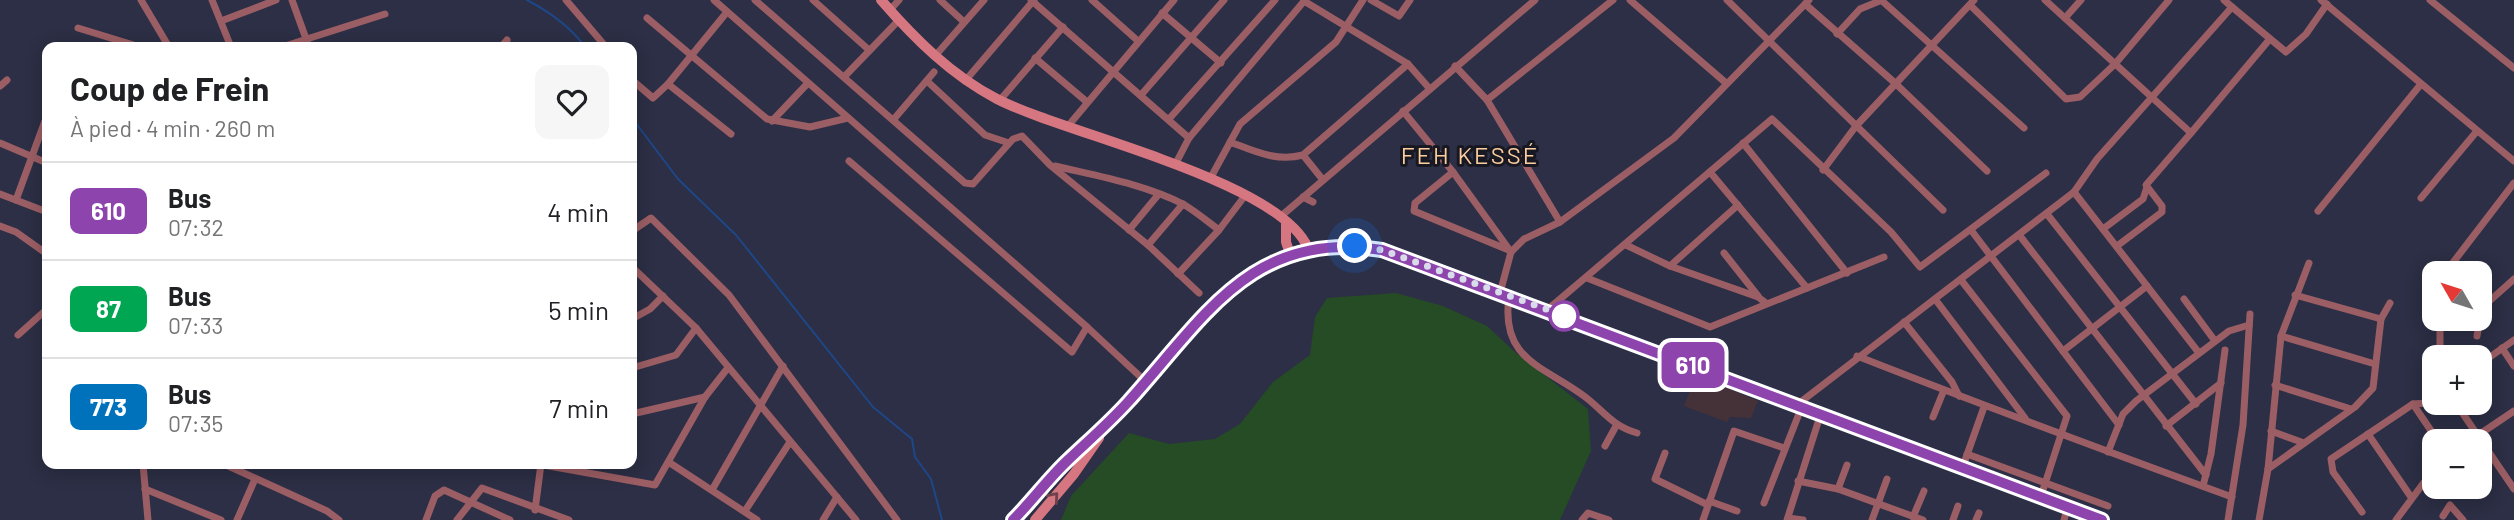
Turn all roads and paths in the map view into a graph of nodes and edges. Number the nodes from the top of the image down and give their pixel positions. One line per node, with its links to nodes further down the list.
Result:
1 (141, 0): 54 (street)
2 (212, 0): 43 (street)
3 (276, 0): 43 (street)
4 (292, 0): 56 (street)
5 (566, 0): 58 (street)
6 (714, 0): 37 (street)
7 (813, 0): 60 (street)
8 (881, 0): 36 (main road)
9 (899, 0): 36 (street)
10 (940, 0): 44 (street)
11 (984, 0): 44 (street)
12 (1091, 0): 52 (street)
13 (1174, 0): 38 (street)
14 (1224, 0): 49 (street)
15 (1275, 0): 64 (street)
16 (1363, 0): 45 (street)
17 (1371, 0): 18 (street)
18 (1410, 0)
19 (1535, 0): 67 (street)
20 (1612, 0): 86 (street)
21 (1630, 0): 76 (street)
22 (1727, 0): 50 (street)
23 (1882, 0): 48 (street); 59 (street)
24 (2045, 0): 41 (street)
25 (2081, 0): 41 (street)
26 (2169, 0): 66 (street)
27 (2224, 0): 35 (street)
28 (2430, 0): 68 (street)
29 (760, 1): 71 (street)
30 (1033, 1): 46 (street); 74 (street)
31 (1304, 1): 45 (street); 100 (street)
32 (1807, 2): 48 (street); 50 (street)
33 (1972, 2): 59 (street); 66 (street)
34 (2324, 2): 51 (street); 80 (street)
35 (2232, 7): 51 (street); 84 (street)
36 (890, 10): 42 (main road)
37 (727, 12): 61 (street); 75 (street)
38 (1163, 13): 49 (street); 52 (street)
39 (384, 14): 57 (street)
40 (647, 18): 61 (street)
41 (2065, 18): 66 (street)
42 (899, 19): 60 (street); 62 (main road)
43 (221, 21): 55 (street)
44 (964, 22): 62 (street)
45 (1346, 26): 65 (street); 101 (street)
46 (1063, 27): 63 (street); 69 (street)
47 (78, 28): 53 (street)
48 (1837, 34): 77 (street)
49 (1192, 37): 64 (street); 83 (street)
50 (1768, 40): 76 (street); 94 (street)
51 (2269, 40): 98 (street)
52 (1138, 41): 69 (street)
53 (124, 42)
54 (166, 42)
55 (229, 42)
56 (307, 42)
57 (310, 42)
58 (602, 42)
59 (1931, 44): 77 (street); 95 (street)
60 (869, 50): 71 (street)
61 (692, 55): 79 (street); 92 (street)
62 (935, 56): 74 (main road)
63 (1035, 58): 85 (street); 87 (street)
64 (1221, 63): 91 (street)
65 (1408, 64): 82 (street); 105 (street)
66 (2115, 64): 84 (street)
67 (1455, 66): 82 (street); 86 (street)
68 (2514, 68)
69 (1114, 69): 83 (street); 87 (street)
70 (934, 72): 73 (street)
71 (845, 76): 90 (street)
72 (7, 80): 81 (street)
73 (927, 81): 90 (street); 103 (street)
74 (965, 81): 85 (main road)
75 (808, 83): 89 (street); 92 (street)
76 (1726, 83): 136 (street)
77 (1895, 83): 94 (street); 113 (street)
78 (637, 84): 79 (street)
79 (667, 84): 99 (street)
80 (2421, 84): 97 (street); 133 (street)
81 (0, 86)
82 (1429, 88): 88 (street)
83 (1141, 95): 91 (street)
84 (2153, 98): 98 (street); 121 (street)
85 (1000, 100): 93 (main road)
86 (1487, 100): 136 (street)
87 (1087, 102): 93 (street)
88 (1403, 111): 114 (street); 118 (street)
89 (848, 118): 92 (street); 183 (street)
90 (894, 119): 103 (street)
91 (1169, 119): 100 (street)
92 (772, 121)
93 (1068, 126): 110 (main road)
94 (1856, 126): 112 (street); 132 (street)
95 (2024, 128)
96 (42, 130): 106 (street)
97 (2477, 131): 107 (street); 126 (street)
98 (2191, 133): 120 (street)
99 (731, 134)
100 (1189, 138): 110 (street)
101 (1230, 142): 105 (street); 117 (street)
102 (0, 143): 106 (street)
103 (1009, 143): 111 (street)
104 (1743, 143): 112 (street); 115 (street); 158 (street)
105 (1303, 155): 118 (street)
106 (32, 158): 108 (street); 127 (street)
107 (2514, 160)
108 (42, 161)
109 (849, 161): 183 (street)
110 (1176, 163): 117 (main road)
111 (1050, 165): 123 (street); 140 (street)
112 (1823, 170): 142 (street)
113 (1987, 171)
114 (1453, 172): 149 (street); 149 (street)
115 (1710, 172): 130 (street); 145 (street)
116 (2046, 173): 142 (street)
117 (1210, 179): 124 (main road)
118 (1322, 183): 125 (street)
119 (2514, 183): 154 (street)
120 (2147, 187): 139 (street); 146 (street)
121 (2074, 192): 134 (street); 139 (street)
122 (0, 194): 127 (street)
123 (1158, 195): 129 (street); 140 (street)
124 (1244, 197): 135 (main road); 141 (street)
125 (1303, 198): 128 (street); 135 (street)
126 (2421, 198)
127 (16, 200): 131 (street)
128 (1314, 202)
129 (1183, 204): 141 (street); 144 (street)
130 (1738, 205): 156 (street); 164 (street)
131 (42, 210)
132 (1943, 210)
133 (2318, 211)
134 (2047, 215): 143 (street); 175 (street)
135 (1283, 220): 147 (main road); 151 (main road)
136 (1560, 222): 149 (street)
137 (1, 228): 148 (street)
138 (637, 228): 199 (street)
139 (2103, 229): 146 (street)
140 (1129, 230): 144 (street)
141 (1219, 230): 159 (street)
142 (1971, 230): 153 (street)
143 (2020, 236): 153 (street); 185 (street)
144 (1148, 245): 159 (street)
145 (1626, 245): 156 (street); 160 (street)
146 (2117, 246): 163 (street)
147 (1308, 248): 151 (main road); 166 (main road)
148 (42, 251)
149 (1511, 252): 166 (street)
150 (1724, 253): 169 (street)
151 (1290, 254): 204 (main road)
152 (1884, 257): 158 (street)
153 (1992, 258): 162 (street); 193 (street)
154 (2454, 261)
155 (2309, 262): 167 (street)
156 (1670, 266): 169 (street)
157 (637, 272): 168 (street)
158 (1847, 273): 164 (street)
159 (1178, 274): 165 (street)
160 (1587, 278): 173 (street); 176 (street)
161 (2514, 279): 172 (street)
162 (1961, 281): 170 (street); 232 (street)
163 (2147, 286): 175 (street); 195 (street)
164 (1807, 288): 173 (street)
165 (1199, 293)
166 (1504, 295): 176 (main road); 225 (street)
167 (2295, 295): 180 (street); 188 (street)
168 (663, 296): 179 (street); 184 (street)
169 (1758, 297): 173 (street)
170 (1935, 299): 181 (street); 222 (street)
171 (2184, 299): 191 (street)
172 (2492, 299)
173 (1766, 303)
174 (2390, 303): 180 (street)
175 (2120, 307): 185 (street); 203 (street)
176 (1546, 311): 214 (main road)
177 (42, 313): 187 (street)
178 (2250, 314): 182 (street)
179 (637, 316)
180 (2381, 319): 198 (street)
181 (1905, 322): 197 (street); 208 (street)
182 (2249, 325): 191 (street); 263 (street)
183 (1087, 327): 204 (street)
184 (696, 328): 201 (street); 202 (street)
185 (2091, 328): 193 (street); 210 (street)
186 (2478, 331): 189 (street)
187 (18, 335)
188 (2281, 335): 198 (street); 206 (street)
189 (2477, 336)
190 (2514, 340): 192 (street)
191 (2215, 341): 195 (street)
192 (2502, 348): 196 (street); 200 (street)
193 (2063, 351): 224 (street)
194 (2225, 351): 205 (street)
195 (2199, 353): 203 (street)
196 (2492, 355)
197 (1857, 356): 207 (street); 214 (street)
198 (2375, 364): 217 (street)
199 (783, 366): 215 (street); 291 (street)
200 (2514, 366)
201 (637, 367)
202 (727, 369): 209 (street); 215 (street)
203 (2172, 375): 210 (street); 212 (street)
204 (1146, 382): 223 (main road)
205 (2222, 383): 212 (street); 249 (street)
206 (2275, 385): 217 (street); 229 (street)
207 (1944, 390): 208 (street); 221 (street)
208 (1959, 396): 216 (street)
209 (705, 397): 219 (street); 241 (street)
210 (2144, 397): 224 (street); 226 (street)
211 (2422, 403): 213 (street)
212 (2196, 404): 226 (street)
213 (2413, 404): 227 (street); 231 (street)
214 (1800, 405): 220 (main road); 236 (street)
215 (760, 406): 233 (street); 259 (street)
216 (1984, 407): 222 (street); 239 (street)
217 (2351, 409): 234 (street)
218 (2514, 411): 228 (street)
219 (637, 413)
220 (1821, 414): 243 (main road); 252 (street)
221 (1933, 417)
222 (2025, 419): 232 (street)
223 (1108, 424): 292 (main road); 293 (main road, one-way to 223)
224 (2119, 425): 237 (street)
225 (1616, 426): 230 (street); 235 (street)
226 (2166, 426): 249 (street)
227 (2430, 429)
228 (2487, 429)
229 (2271, 431): 234 (street); 244 (street)
230 (1637, 433)
231 (2368, 434): 264 (street); 275 (street)
232 (2063, 436): 237 (street); 253 (street)
233 (790, 442): 262 (street); 273 (street)
234 (2304, 443): 244 (street)
235 (1605, 446)
236 (1784, 448): 266 (street); 267 (street)
237 (2108, 452): 255 (street)
238 (1665, 453): 266 (street)
239 (1967, 454): 243 (street); 253 (street)
240 (2492, 457): 258 (street)
241 (670, 463): 248 (street); 259 (street)
242 (1847, 465): 257 (street)
243 (1962, 466): 261 (main road)
244 (2268, 468): 303 (street)
245 (143, 469): 256 (street)
246 (234, 469): 250 (street)
247 (540, 469): 272 (street)
248 (567, 469)
249 (2206, 475): 255 (street)
250 (255, 479): 282 (street); 283 (street)
251 (1887, 479): 268 (street)
252 (1798, 481): 257 (street); 277 (street)
253 (2046, 482): 261 (street); 271 (street)
254 (2422, 484): 264 (street)
255 (2203, 486): 263 (street)
256 (145, 489): 280 (street); 281 (street)
257 (1838, 489): 268 (street)
258 (2514, 489)
259 (712, 490): 273 (street)
260 (1924, 491): 276 (street)
261 (2041, 496): 270 (main road)
262 (837, 497): 289 (street); 290 (street)
263 (2232, 497): 302 (street)
264 (2411, 497): 304 (street)
265 (471, 500): 272 (street); 284 (street); 285 (street); 286 (street)
266 (1708, 503): 274 (street); 296 (street)
267 (1764, 503)
268 (1878, 504): 276 (street); 298 (street)
269 (1958, 506): 300 (street)
270 (2068, 506): 278 (main road); 301 (street)
271 (2108, 506)
272 (536, 510): 287 (street)
273 (745, 511): 288 (street)
274 (1737, 511)
275 (2362, 512)
276 (1913, 517): 299 (street)
277 (1787, 519): 297 (street)
278 (2095, 519)
279 (2443, 519): 305 (street)
280 (149, 520)
281 (221, 520)
282 (237, 520)
283 (339, 520)
284 (426, 520)
285 (457, 520)
286 (510, 520)
287 (569, 520)
288 (757, 520)
289 (822, 520)
290 (856, 520)
291 (897, 520)
292 (1014, 520)
293 (1035, 520)
294 (1581, 520): 295 (street)
295 (1609, 520)
296 (1703, 520)
297 (1803, 520)
298 (1872, 520)
299 (1923, 520)
300 (1953, 520)
301 (2064, 520)
302 (2228, 520)
303 (2259, 520)
304 (2396, 520)
305 (2463, 520)

